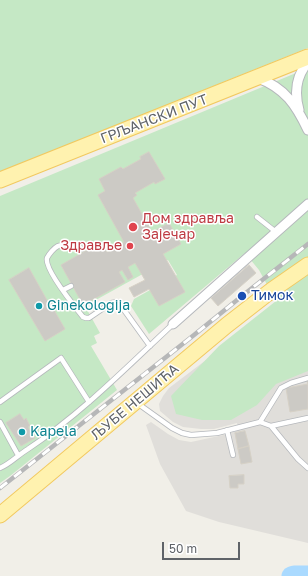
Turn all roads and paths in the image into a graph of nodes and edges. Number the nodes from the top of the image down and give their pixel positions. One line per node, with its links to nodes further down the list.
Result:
1 (308, 57): 3 (main road, ГРЉАНСКИ ПУТ)
2 (308, 62): 4 (street)
3 (258, 78): 4 (street); 6 (main road, ГРЉАНСКИ ПУТ)
4 (300, 113): 5 (street)
5 (308, 130)
6 (0, 180)
7 (308, 204): 9 (street)
8 (257, 217): 9 (lane)
9 (276, 232): 16 (street)
10 (82, 249): 14 (lane)
11 (308, 265): 15 (main road, ЉУБЕ НЕШИЋА)
12 (308, 268): 15 (main road, ЉУБЕ НЕШИЋА)
13 (71, 286): 14 (lane)
14 (63, 290): 17 (lane)
15 (272, 290): 21 (main road, ЉУБЕ НЕШИЋА)
16 (173, 324): 17 (lane)
17 (150, 346): 20 (lane)
18 (308, 378): 24 (lane)
19 (0, 402): 20 (lane)
20 (89, 402): 27 (lane)
21 (135, 402): 26 (lane); 31 (main road, ЉУБЕ НЕШИЋА)
22 (308, 418): 25 (lane)
23 (0, 422): 27 (lane)
24 (260, 422): 25 (lane); 26 (lane)
25 (271, 426): 30 (lane)
26 (227, 430): 28 (lane)
27 (18, 455): 29 (lane)
28 (233, 455)
29 (0, 468)
30 (308, 468)
31 (0, 516)

